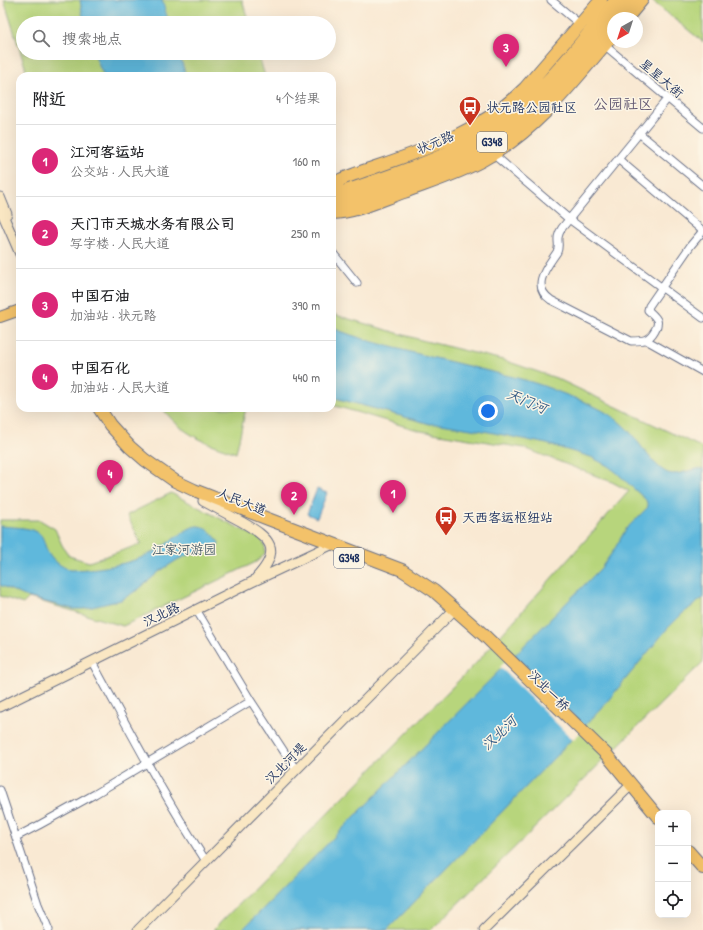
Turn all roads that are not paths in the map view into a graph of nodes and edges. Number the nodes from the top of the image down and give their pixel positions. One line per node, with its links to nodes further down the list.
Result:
1 (552, 0): 9 (street, 星星大街)
2 (601, 0): 9 (highway)
3 (616, 0): 9 (highway, 状元路 / G348)
4 (629, 0): 6 (highway, 状元路 / G348)
5 (642, 0): 7 (highway)
6 (620, 12)
7 (632, 12)
8 (607, 24): 9 (highway, 状元路 / G348)
9 (593, 35): 10 (highway); 11 (highway); 12 (highway, 状元路 / G348); 13 (street, 星星大街); 15 (highway, 状元路 / G348); 16 (highway)
10 (607, 35)
11 (544, 67): 12 (highway); 14 (highway)
12 (558, 68): 14 (highway, 状元路 / G348)
13 (668, 98): 17 (street, 星星大街); 18 (street)
14 (516, 104): 21 (highway); 23 (highway, 状元路 / G348)
15 (537, 106): 16 (highway); 25 (highway, 状元路 / G348)
16 (532, 126): 19 (highway)
17 (703, 128)
18 (639, 133): 20 (street); 22 (street)
19 (493, 154): 27 (highway); 28 (street)
20 (618, 159): 28 (street); 29 (street)
21 (336, 183)
22 (703, 186)
23 (336, 195)
24 (0, 197): 30 (street)
25 (336, 205)
26 (0, 208): 31 (street)
27 (336, 213)
28 (570, 218): 34 (street); 40 (street)
29 (703, 231): 34 (street)
30 (16, 233)
31 (16, 245)
32 (336, 257): 33 (street)
33 (357, 283)
34 (662, 287): 38 (street); 40 (street)
35 (16, 311): 36 (main road)
36 (0, 317)
37 (16, 317): 39 (main road)
38 (703, 318)
39 (0, 323)
40 (646, 340): 41 (street)
41 (703, 372)
42 (98, 412): 44 (highway, 人民大道 / G348)
43 (102, 412): 45 (highway, 人民大道 / G348)
44 (203, 501): 45 (highway, 人民大道 / G348); 46 (street)
45 (328, 547): 46 (street, 汉北路); 48 (highway, 人民大道 / G348); 49 (highway, 人民大道 / G348)
46 (252, 582): 47 (street, 汉北路)
47 (197, 611): 50 (street, 汉北路); 51 (street)
48 (450, 614): 49 (highway, 人民大道 / G348); 54 (street, 汉北河堤)
49 (482, 638): 55 (highway, 汉北一桥 / G348)
50 (92, 662): 52 (street, 汉北路); 53 (street)
51 (251, 701): 53 (street); 54 (street)
52 (0, 707)
53 (147, 763): 58 (street); 60 (street)
54 (296, 770): 60 (street, 汉北河堤)
55 (630, 785): 57 (highway, G348); 64 (street)
56 (0, 790): 58 (street)
57 (655, 814)
58 (16, 837): 62 (street)
59 (691, 854): 61 (highway)
60 (206, 862): 63 (street, 汉北河堤)
61 (702, 866)
62 (49, 930)
63 (138, 930)
64 (484, 930)

